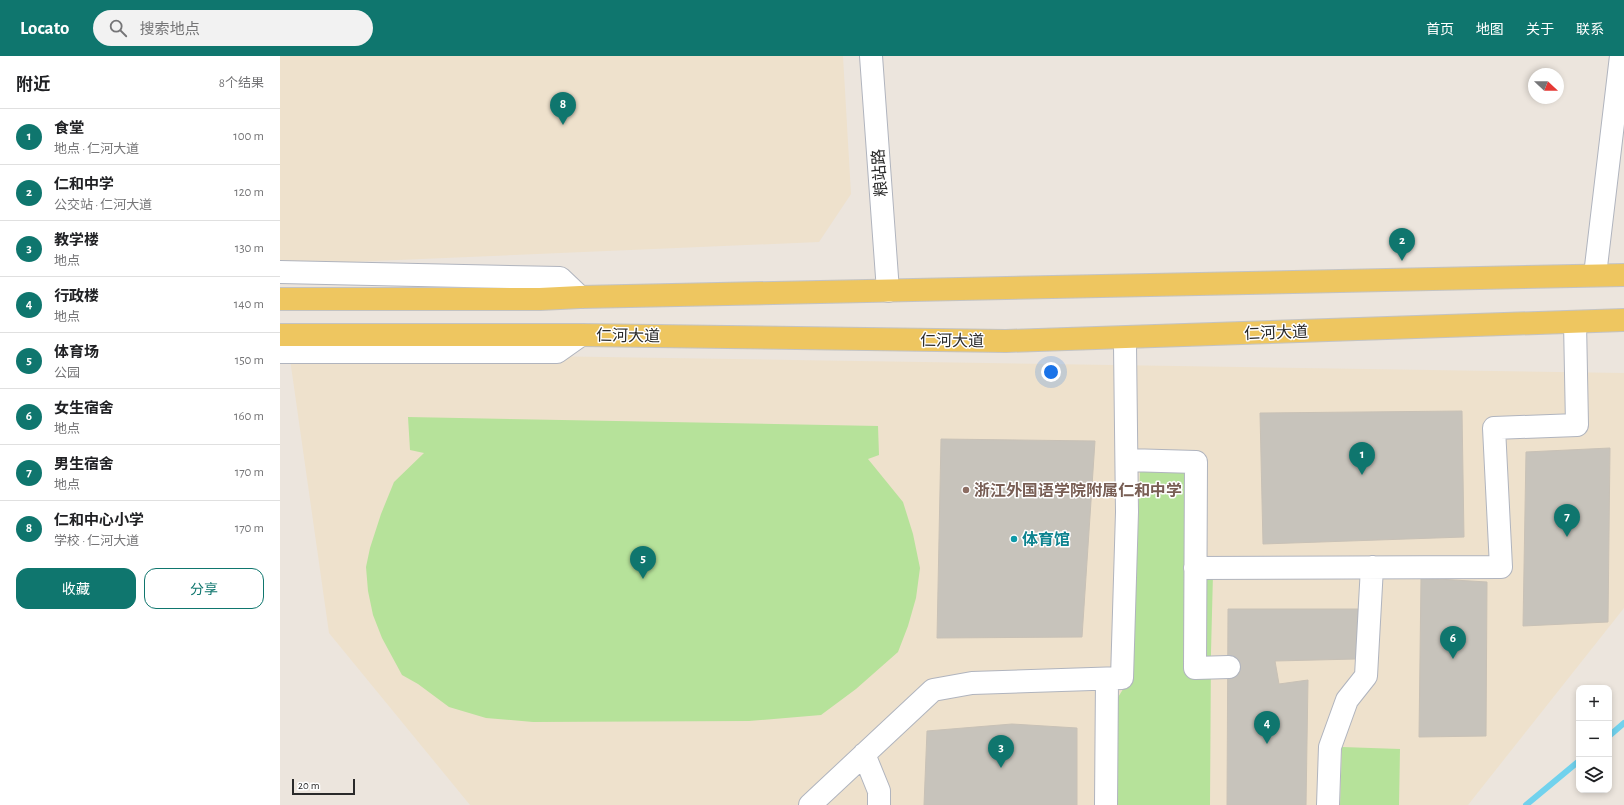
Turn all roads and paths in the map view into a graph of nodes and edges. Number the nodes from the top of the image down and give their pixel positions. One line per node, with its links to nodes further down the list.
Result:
1 (871, 56): 6 (street, 粮站路)
2 (1621, 56): 4 (street)
3 (280, 272): 7 (street)
4 (1595, 275): 5 (main road); 6 (main road)
5 (1624, 275)
6 (888, 291): 7 (main road)
7 (580, 296): 8 (main road)
8 (280, 299)
9 (1624, 320): 10 (main road, 仁河大道)
10 (1575, 322): 12 (main road, 仁河大道); 16 (street)
11 (280, 335): 12 (main road, 仁河大道)
12 (581, 335): 14 (street)
13 (1125, 345): 15 (street)
14 (280, 352)
15 (1127, 460): 17 (street); 19 (street)
16 (1372, 567): 17 (street); 24 (street)
17 (1195, 568): 18 (street)
18 (1229, 667)
19 (1107, 679): 20 (street); 23 (street)
20 (864, 754): 21 (street); 22 (street)
21 (810, 805)
22 (879, 805)
23 (1106, 805)
24 (1328, 805)

